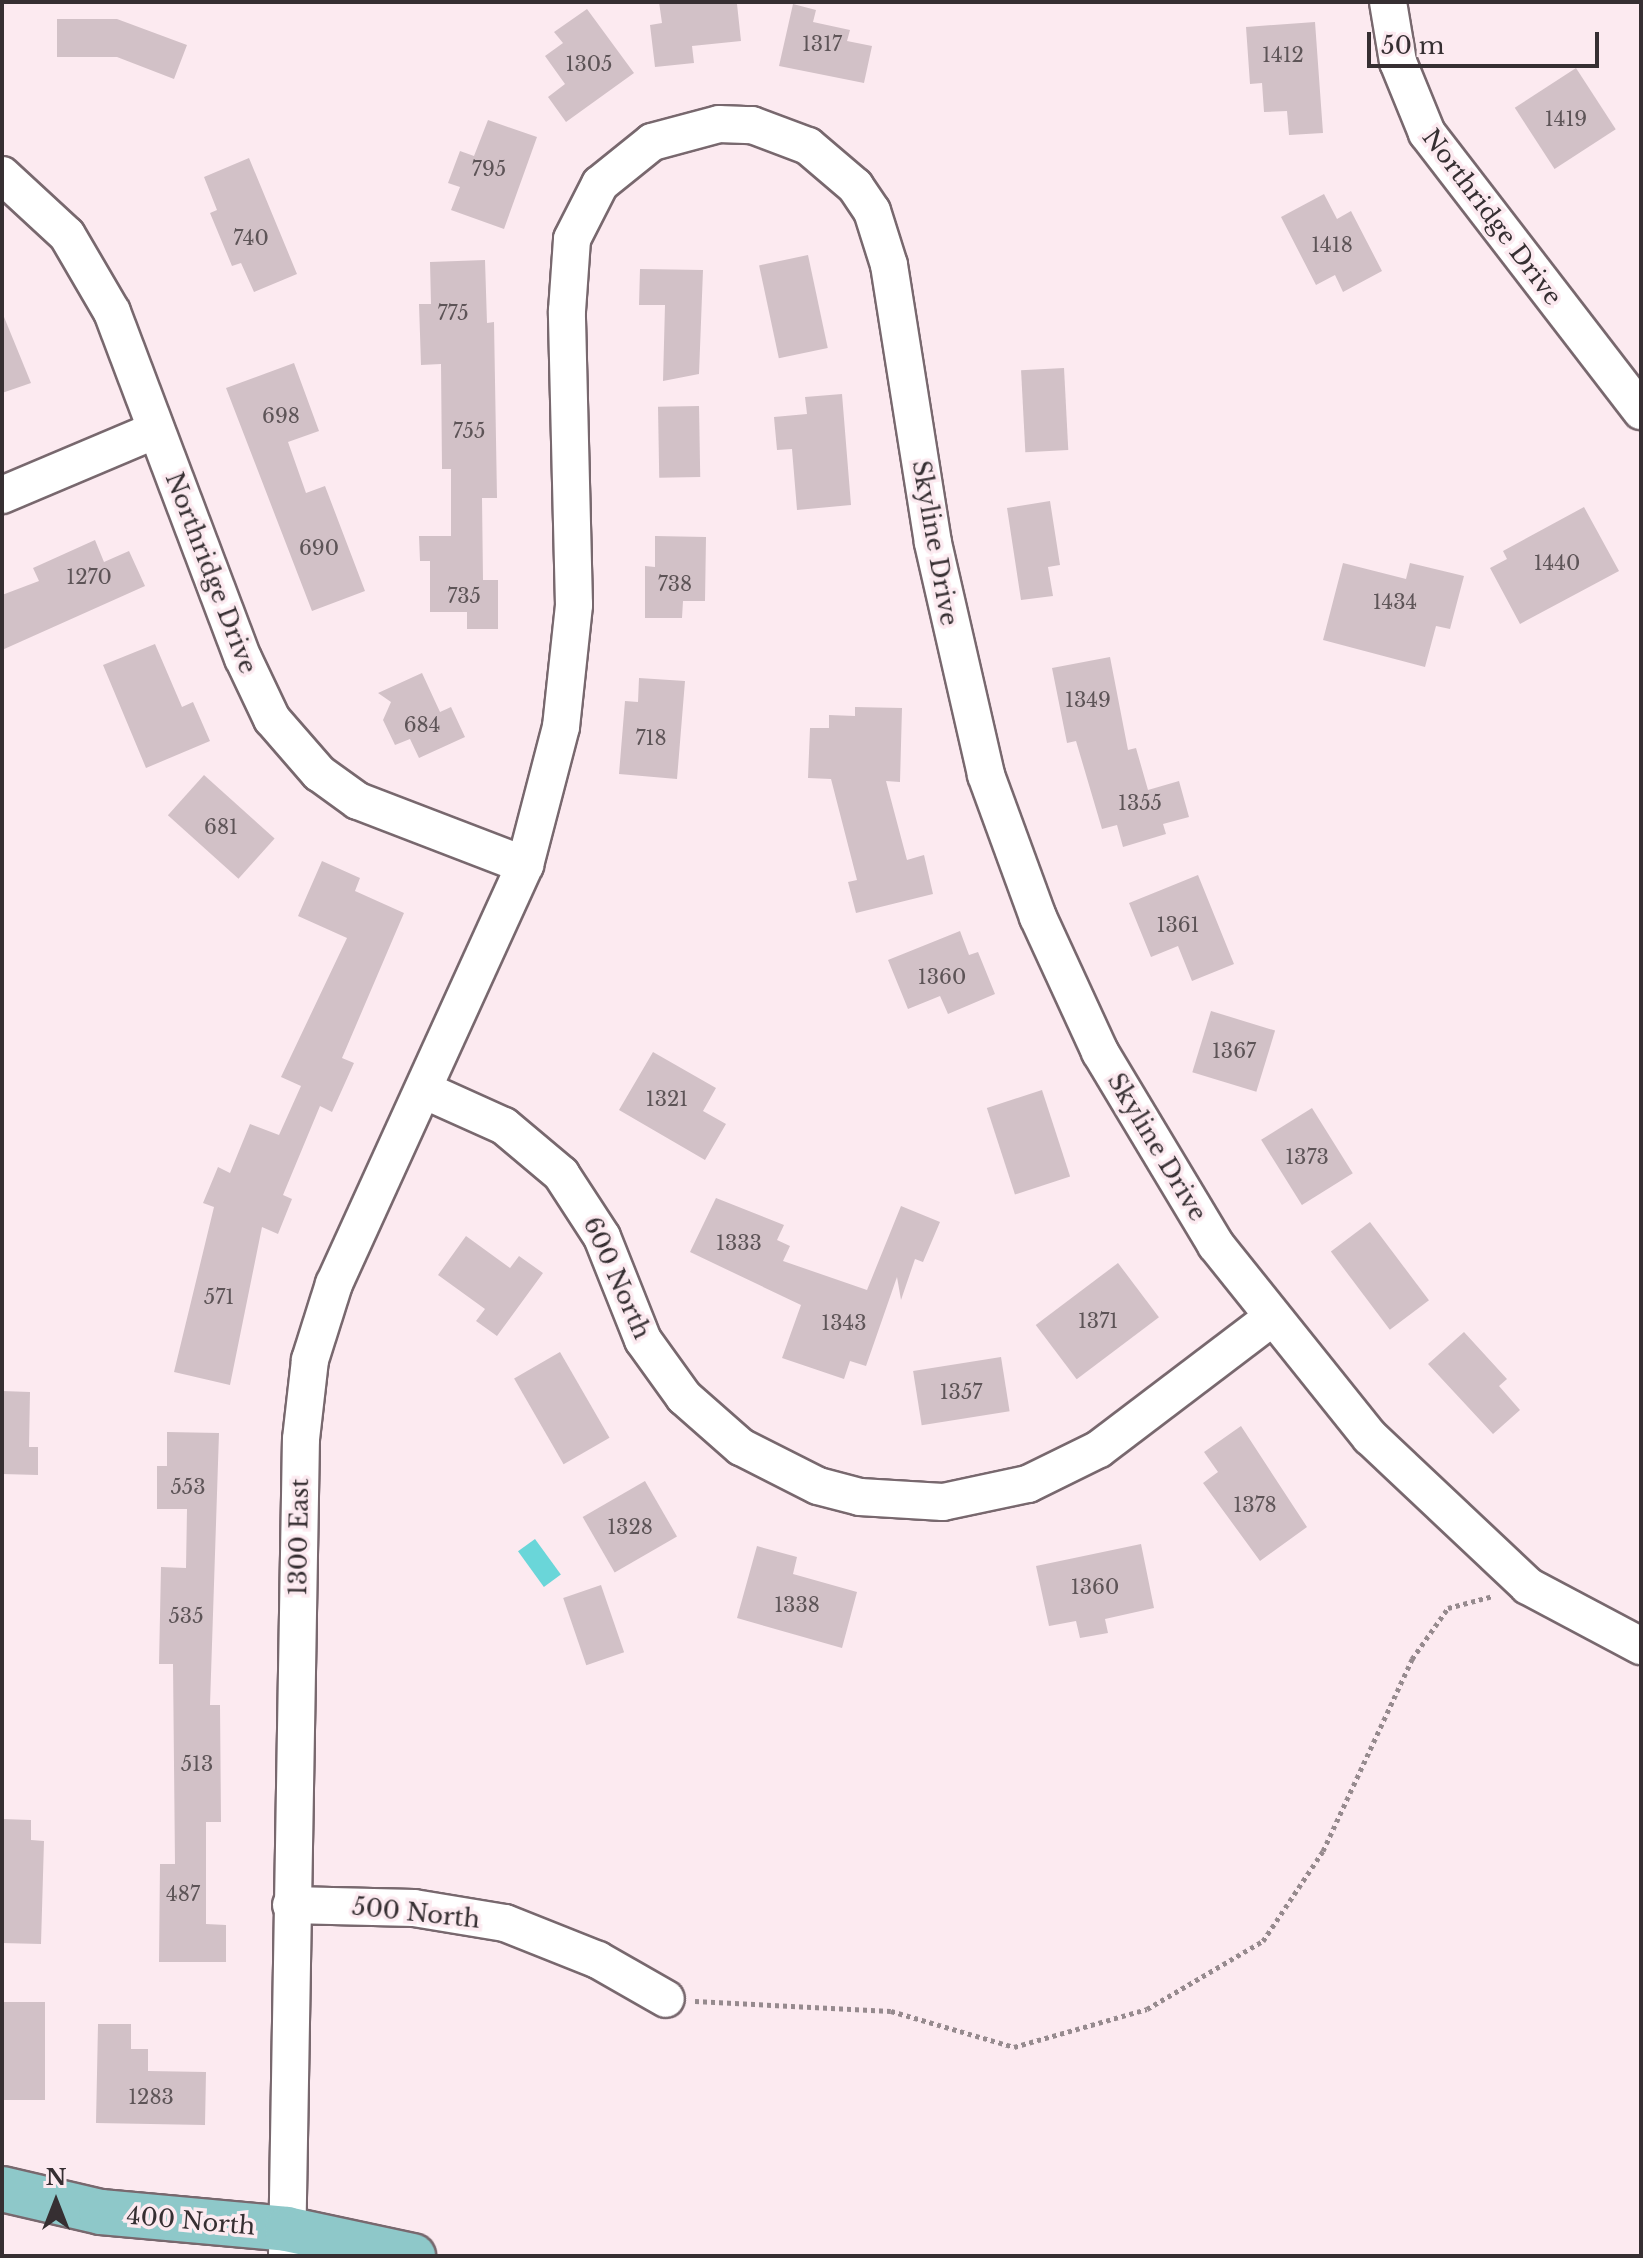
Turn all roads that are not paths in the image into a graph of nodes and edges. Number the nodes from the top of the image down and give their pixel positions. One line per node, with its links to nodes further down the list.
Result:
1 (1388, 2): 3 (street, Northridge Drive)
2 (2, 175): 4 (street, Northridge Drive)
3 (1641, 411)
4 (156, 430): 5 (street); 6 (street, Northridge Drive)
5 (2, 495)
6 (525, 865): 7 (street, 1300 East); 8 (street, Skyline Drive)
7 (426, 1091): 8 (street, 600 North); 10 (street, 1300 East)
8 (1270, 1319): 9 (street, Skyline Drive)
9 (1641, 1646)
10 (291, 1905): 11 (street, 500 North); 13 (street, 1300 East)
11 (666, 1999)
12 (2, 2189): 13 (main road, 400 North)
13 (287, 2243): 14 (main road, 400 North)
14 (413, 2256)

